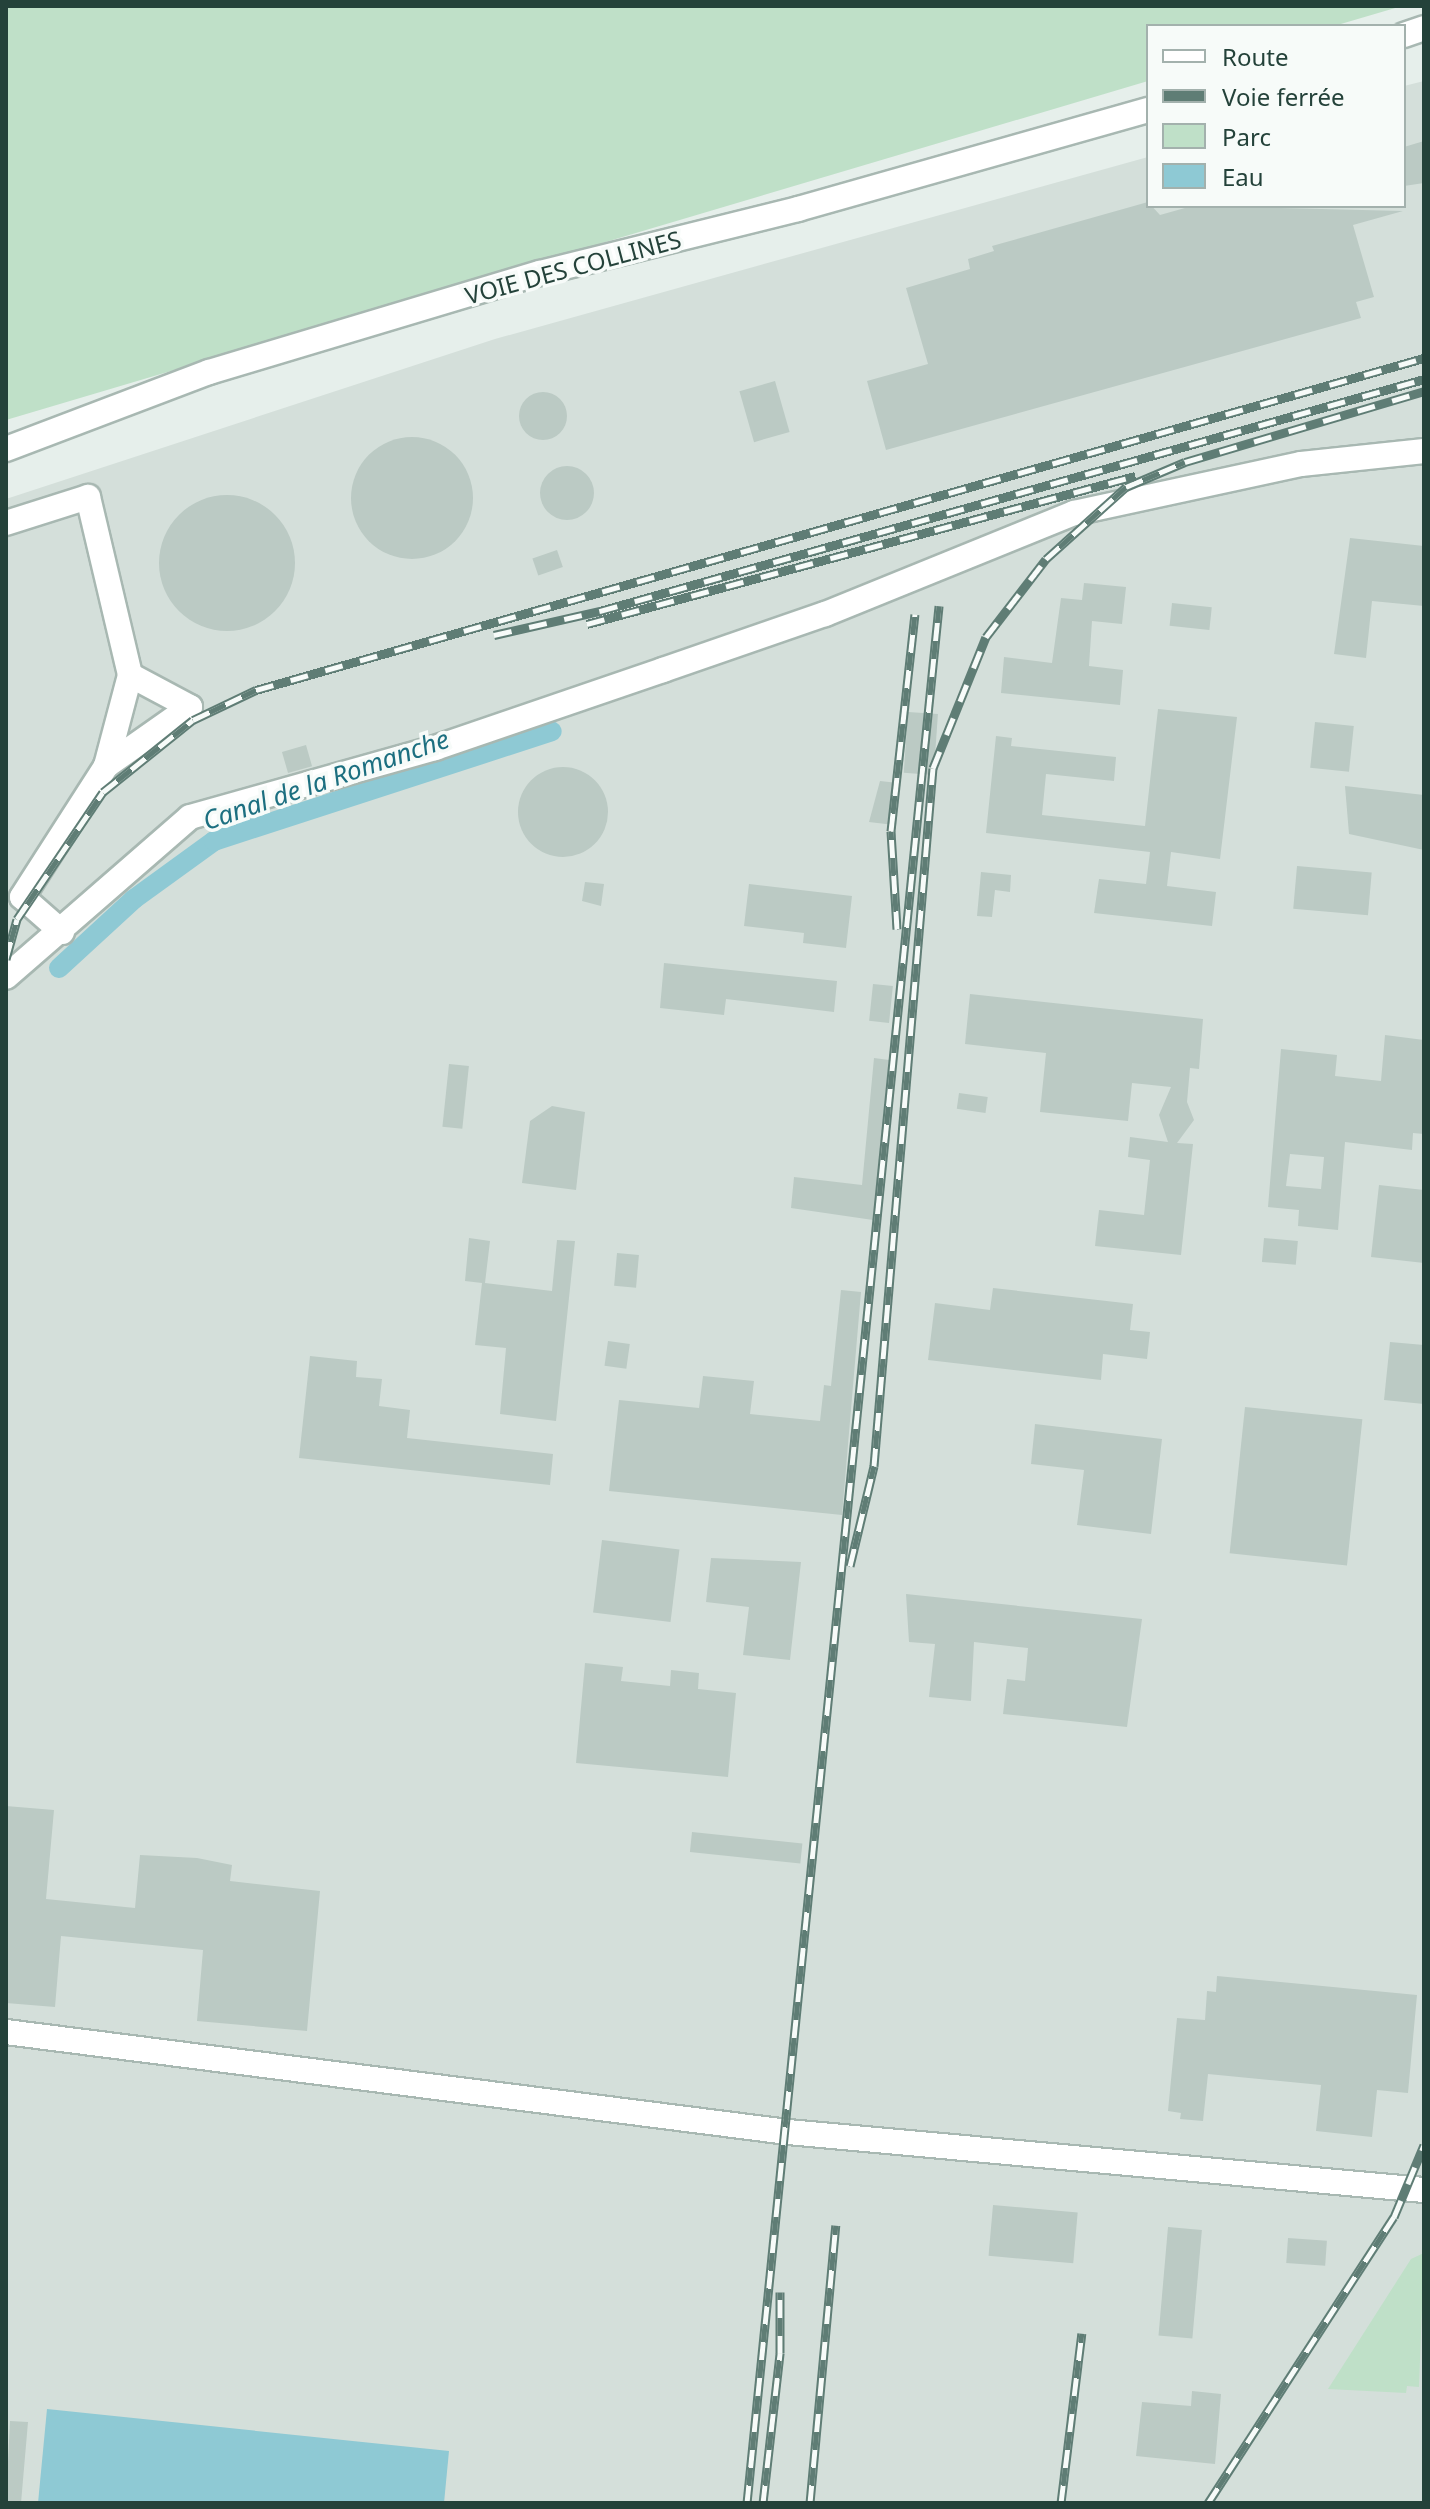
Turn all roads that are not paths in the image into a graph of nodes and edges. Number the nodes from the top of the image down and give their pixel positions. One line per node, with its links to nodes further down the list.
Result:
1 (1146, 111): 2 (street, VOIE DES COLLINES)
2 (6, 449)
3 (1424, 451): 7 (street)
4 (6, 523): 5 (street)
5 (130, 675): 6 (street); 6 (street)
6 (106, 766): 7 (street)
7 (62, 932): 8 (street)
8 (6, 977)
9 (6, 2032): 10 (street)
10 (1424, 2190)

